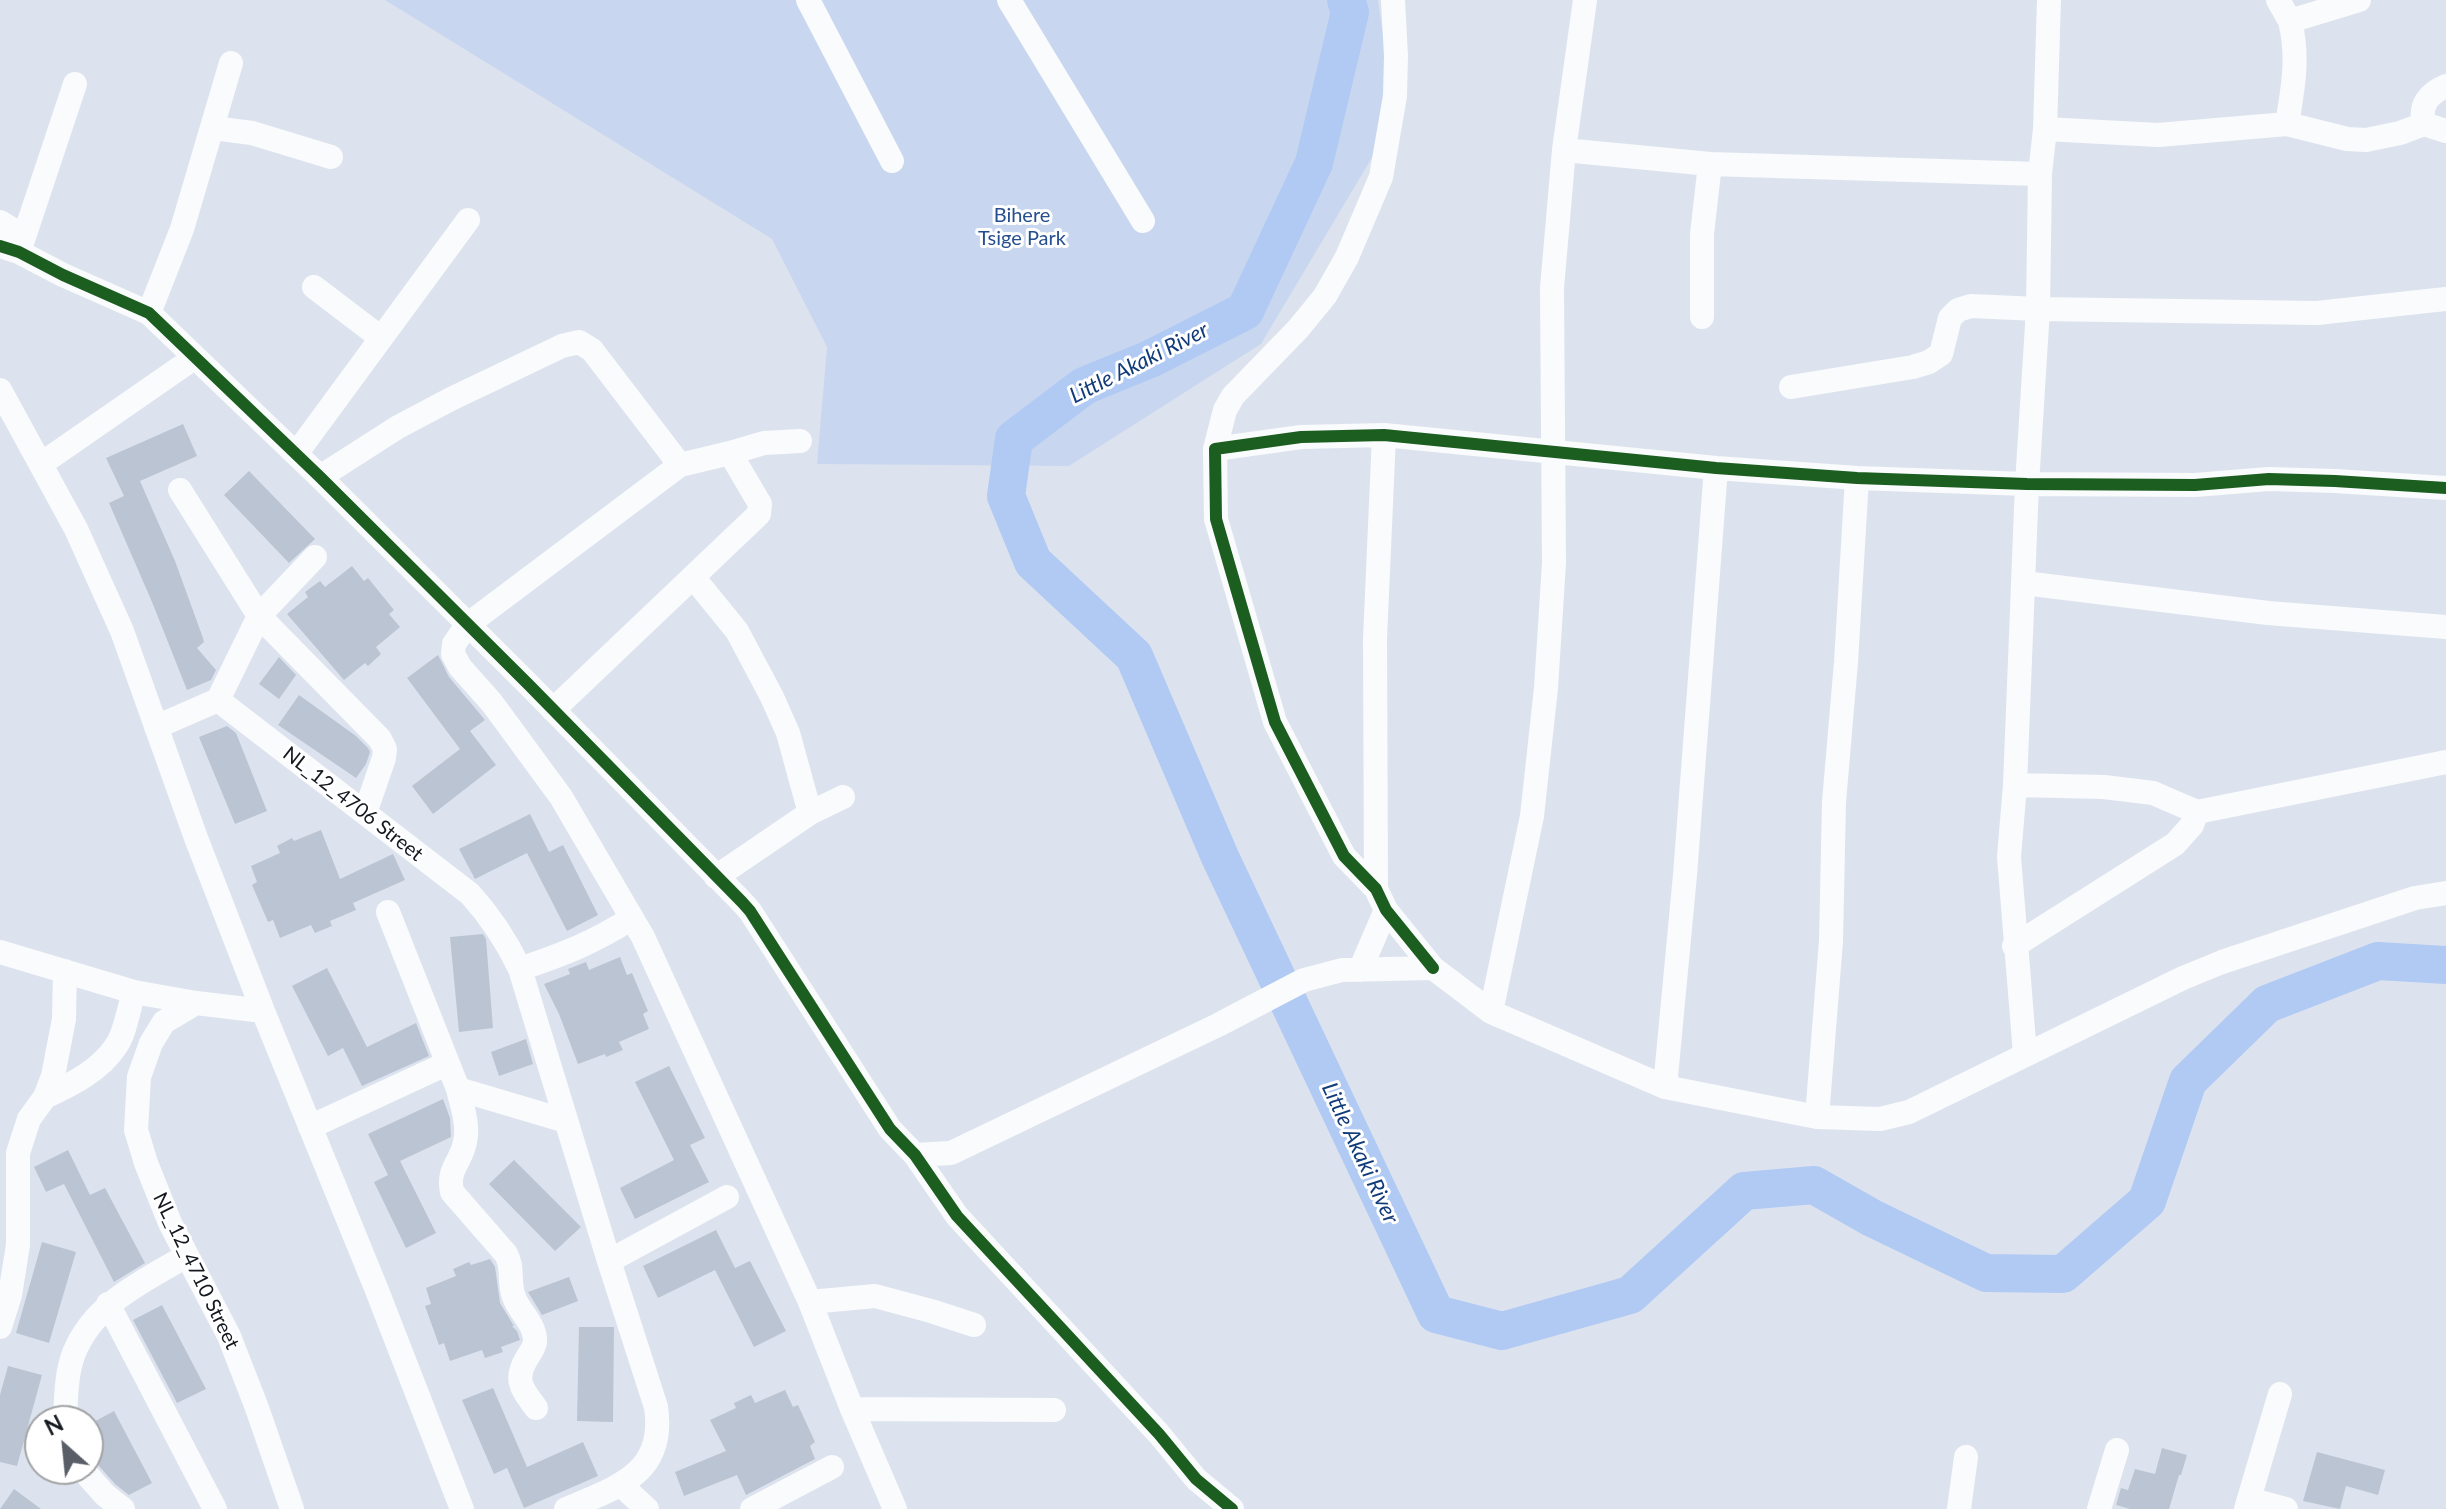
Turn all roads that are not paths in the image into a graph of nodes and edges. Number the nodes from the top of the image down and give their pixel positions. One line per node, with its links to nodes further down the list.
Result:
1 (808, 0): 17 (street)
2 (1009, 0): 21 (street)
3 (1393, 0): 35 (street)
4 (1585, 0): 15 (street)
5 (2049, 0): 14 (street)
6 (2359, 0): 7 (street)
7 (2284, 10): 11 (street)
8 (231, 63): 12 (street)
9 (75, 84): 23 (street)
10 (2446, 86): 13 (street)
11 (2287, 124): 13 (street); 14 (street)
12 (213, 128): 16 (street); 27 (street)
13 (2435, 128)
14 (2045, 129): 19 (street)
15 (1564, 150): 18 (street); 36 (street)
16 (331, 157)
17 (892, 161)
18 (1710, 164): 19 (street); 28 (street)
19 (2040, 174): 26 (street)
20 (468, 220): 29 (street)
21 (1143, 221)
22 (0, 222): 23 (street)
23 (15, 245): 27 (street)
24 (314, 287): 29 (street)
25 (2446, 299): 26 (street)
26 (2038, 309): 31 (street); 44 (street)
27 (149, 313): 30 (street)
28 (1702, 317)
29 (381, 338): 38 (street)
30 (194, 358): 38 (street); 39 (street)
31 (1791, 387)
32 (0, 390): 39 (street)
33 (1384, 435): 35 (street); 36 (street); 64 (street)
34 (800, 441): 37 (street)
35 (1215, 449): 64 (street)
36 (1554, 452): 41 (street); 76 (street)
37 (730, 453): 40 (street); 48 (street)
38 (296, 454): 42 (street)
39 (41, 464): 55 (street)
40 (680, 465): 42 (street); 51 (street)
41 (1716, 468): 43 (street); 79 (street)
42 (320, 477): 51 (street)
43 (1857, 478): 44 (street); 82 (street)
44 (2027, 484): 45 (street); 49 (street)
45 (2446, 488)
46 (180, 490): 50 (street)
47 (315, 557): 50 (street)
48 (693, 577): 54 (street); 61 (street)
49 (2024, 583): 52 (street); 57 (street)
50 (259, 616): 53 (street); 60 (street)
51 (467, 625): 54 (street); 66 (street)
52 (2446, 627)
53 (218, 700): 55 (street); 60 (street, NL_12_4706 Street)
54 (553, 710): 62 (street)
55 (156, 727): 75 (street)
56 (2446, 762): 59 (street)
57 (2015, 785): 59 (street); 67 (street)
58 (843, 797): 61 (street)
59 (2197, 812): 67 (street)
60 (365, 813): 70 (street, NL_12_4706 Street)
61 (810, 813): 62 (street)
62 (716, 877): 85 (street)
63 (2446, 893): 77 (street)
64 (1381, 900): 69 (street); 71 (street)
65 (388, 912): 78 (street)
66 (632, 918): 70 (street); 89 (street)
67 (2014, 946): 77 (street)
68 (0, 952): 72 (street)
69 (1433, 968): 71 (street); 76 (street)
70 (520, 969): 83 (street, NL_12_4706 Street)
71 (1360, 970): 85 (street)
72 (65, 971): 73 (street); 81 (street)
73 (134, 992): 74 (street); 81 (street)
74 (196, 1003): 75 (street); 87 (street, NL_12_4710 Street)
75 (263, 1011): 84 (street)
76 (1491, 1012): 79 (street)
77 (2025, 1054): 82 (street)
78 (446, 1064): 80 (street); 84 (street)
79 (1665, 1087): 82 (street)
80 (458, 1089): 83 (street); 95 (street)
81 (45, 1097): 92 (street)
82 (1817, 1117)
83 (566, 1121): 88 (street, NL_12_4706 Street)
84 (310, 1127): 107 (street)
85 (915, 1155): 113 (street)
86 (727, 1197): 88 (street)
87 (186, 1256): 90 (street); 106 (street, NL_12_4710 Street)
88 (609, 1261): 102 (street, NL_12_4706 Street)
89 (810, 1302): 91 (street); 96 (street)
90 (108, 1304): 94 (street); 105 (street)
91 (974, 1325)
92 (0, 1327)
93 (2280, 1394): 103 (street)
94 (66, 1405)
95 (536, 1408)
96 (852, 1409): 97 (street); 112 (street)
97 (1054, 1410)
98 (2117, 1450): 115 (street)
99 (1966, 1457): 114 (street)
100 (832, 1467): 111 (street)
101 (96, 1485): 104 (street)
102 (621, 1485): 108 (street, NL_12_4706 Street); 109 (street); 110 (street)
103 (2247, 1504): 116 (street)
104 (123, 1509)
105 (215, 1509)
106 (292, 1509)
107 (462, 1509)
108 (566, 1509)
109 (626, 1509)
110 (647, 1509)
111 (752, 1509)
112 (895, 1509)
113 (1232, 1509)
114 (1959, 1509)
115 (2099, 1509)
116 (2286, 1509)

